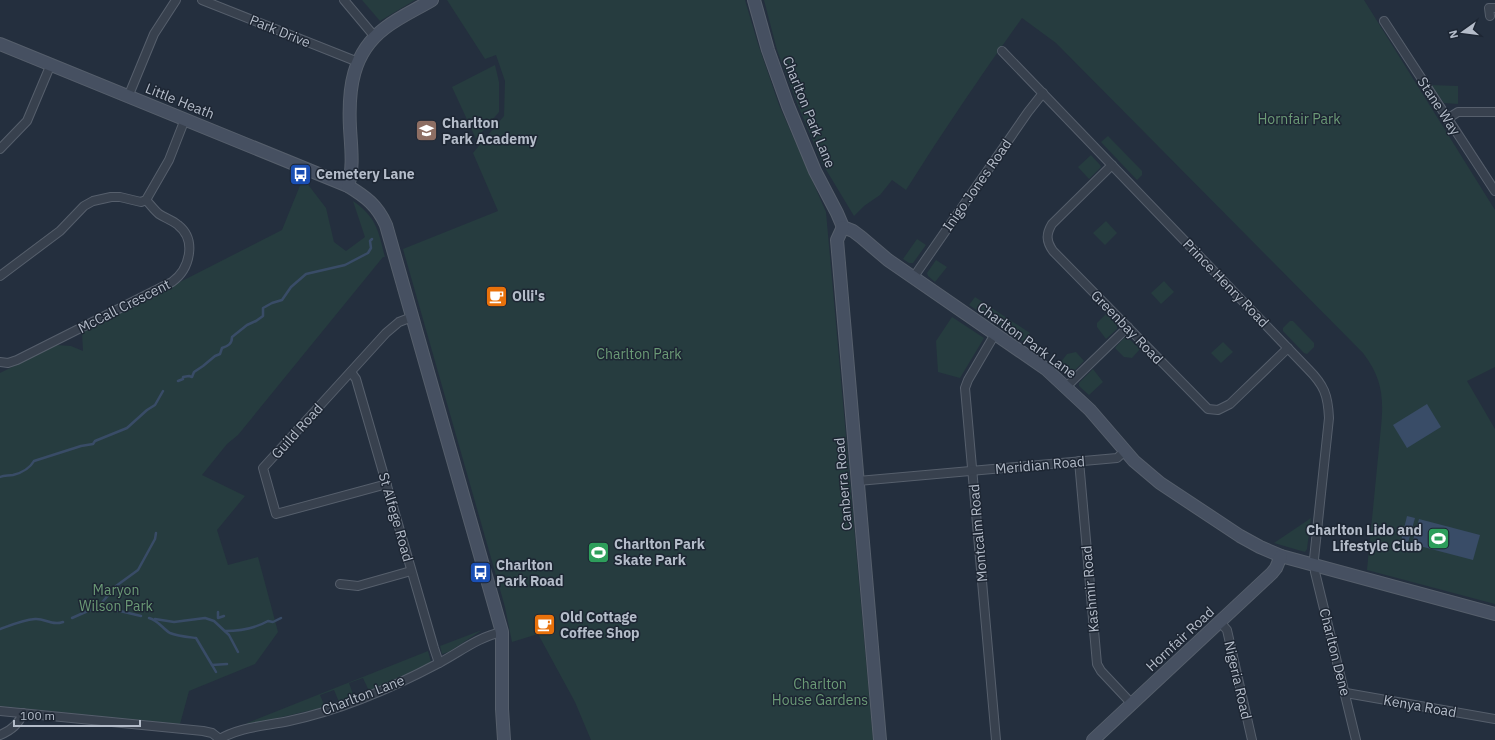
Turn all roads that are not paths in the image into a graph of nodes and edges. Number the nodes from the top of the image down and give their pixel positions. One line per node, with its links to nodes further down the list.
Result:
1 (176, 0): 15 (street)
2 (202, 0): 12 (street, Park Drive)
3 (344, 0): 9 (street)
4 (432, 0): 9 (street)
5 (754, 0): 24 (street, Charlton Park Lane)
6 (1495, 8): 7 (street)
7 (1490, 16)
8 (1384, 21): 18 (street, Stane Way)
9 (375, 37): 12 (street)
10 (0, 44): 13 (street, Little Heath)
11 (1002, 51): 14 (street, Prince Henry Road)
12 (358, 62): 21 (street)
13 (51, 64): 15 (street, Little Heath); 19 (street)
14 (1043, 93): 20 (street, Prince Henry Road); 26 (street, Inigo Jones Road)
15 (128, 97): 17 (street, Little Heath)
16 (1495, 112): 18 (street)
17 (186, 119): 21 (street, Little Heath); 23 (street)
18 (1447, 119): 22 (street, Stane Way)
19 (0, 149)
20 (1112, 166): 28 (street, Greenbay Road); 30 (street, Prince Henry Road)
21 (348, 186): 27 (street)
22 (1495, 191)
23 (146, 200): 25 (street); 31 (street, McCall Crescent)
24 (843, 227): 26 (street, Charlton Park Lane); 37 (street, Canberra Road)
25 (0, 276)
26 (913, 278): 29 (street, Charlton Park Lane)
27 (412, 317): 32 (street, Guild Road); 45 (street)
28 (1128, 327): 30 (street, Greenbay Road); 33 (street)
29 (995, 334): 33 (street, Charlton Park Lane); 36 (street, Montcalm Road)
30 (1288, 348): 40 (street, Prince Henry Road)
31 (0, 362)
32 (351, 372): 38 (street, St Alfege Road); 38 (street, Guild Road)
33 (1066, 387): 34 (street, Charlton Park Lane)
34 (1125, 451): 35 (street, Meridian Road); 39 (street, Charlton Park Lane)
35 (1079, 461): 36 (street, Meridian Road); 48 (street, Kashmir Road)
36 (972, 471): 37 (street, Meridian Road); 56 (street, Montcalm Road)
37 (858, 481): 55 (street, Canberra Road)
38 (386, 484): 41 (street, St Alfege Road)
39 (1281, 556): 40 (street, Charlton Park Lane); 44 (street, Hornfair Road)
40 (1315, 565): 43 (street, Charlton Park Lane); 47 (street, Charlton Dene)
41 (411, 571): 42 (street); 46 (street, St Alfege Road)
42 (340, 584)
43 (1495, 614)
44 (1220, 622): 48 (street, Hornfair Road); 58 (street, Nigeria Road)
45 (502, 632): 46 (street, Charlton Lane); 54 (street)
46 (439, 663): 53 (street, Charlton Lane)
47 (1346, 693): 51 (street, Kenya Road); 59 (street, Charlton Dene)
48 (1132, 704): 57 (street, Hornfair Road)
49 (0, 711): 50 (street)
50 (23, 713): 52 (street); 53 (street)
51 (1495, 719)
52 (0, 735)
53 (220, 740)
54 (504, 740)
55 (880, 740)
56 (996, 740)
57 (1093, 740)
58 (1252, 740)
59 (1356, 740)

